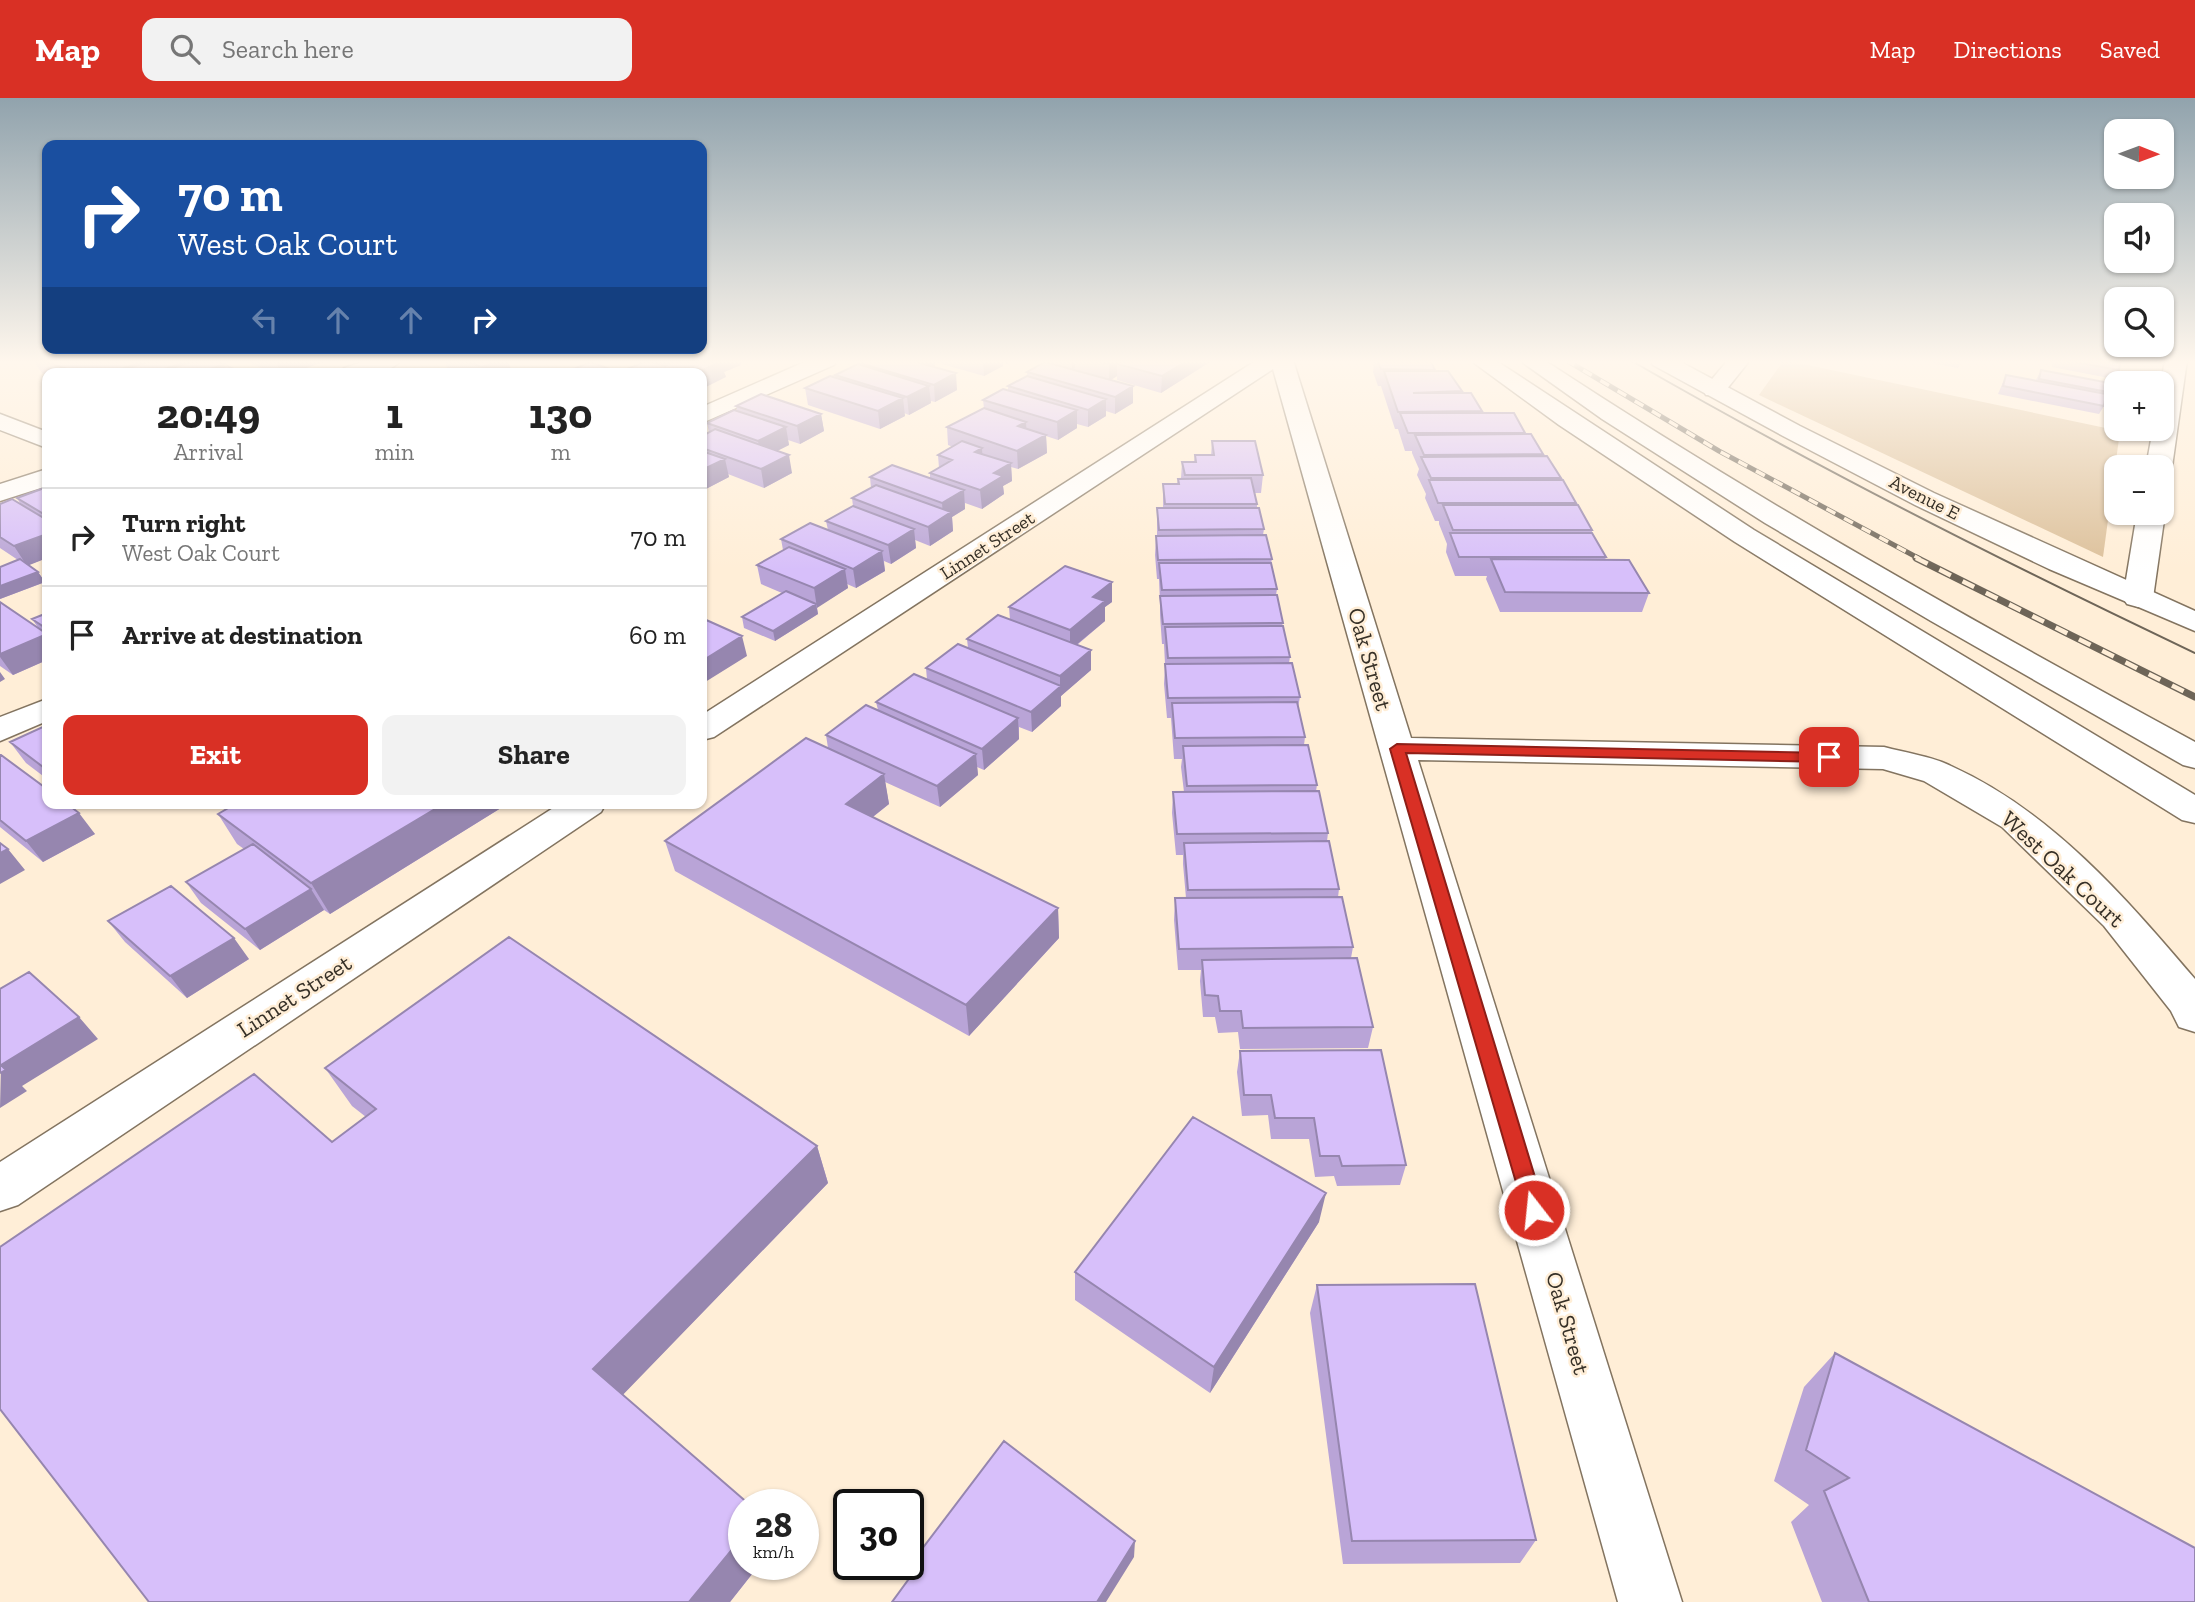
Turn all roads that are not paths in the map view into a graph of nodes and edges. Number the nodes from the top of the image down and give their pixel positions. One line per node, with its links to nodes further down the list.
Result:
1 (22, 430): 8 (main road)
2 (1164, 430): 16 (main road, Linnet Street)
3 (1303, 430): 18 (main road, Oak Street)
4 (1586, 430): 21 (main road)
5 (1638, 430): 19 (main road)
6 (1793, 430): 13 (main road, Avenue E)
7 (2165, 430): 9 (main road)
8 (42, 439)
9 (2161, 455)
10 (42, 479): 11 (main road)
11 (0, 494)
12 (2149, 525): 13 (main road)
13 (2138, 598): 14 (main road, Avenue E)
14 (2195, 622)
15 (42, 711): 17 (main road)
16 (707, 727)
17 (0, 730)
18 (1397, 749): 22 (main road, West Oak Court); 24 (main road, Oak Street)
19 (2195, 757)
20 (579, 809): 23 (main road, Linnet Street)
21 (2195, 811)
22 (2195, 1015)
23 (0, 1189)
24 (1650, 1602)

